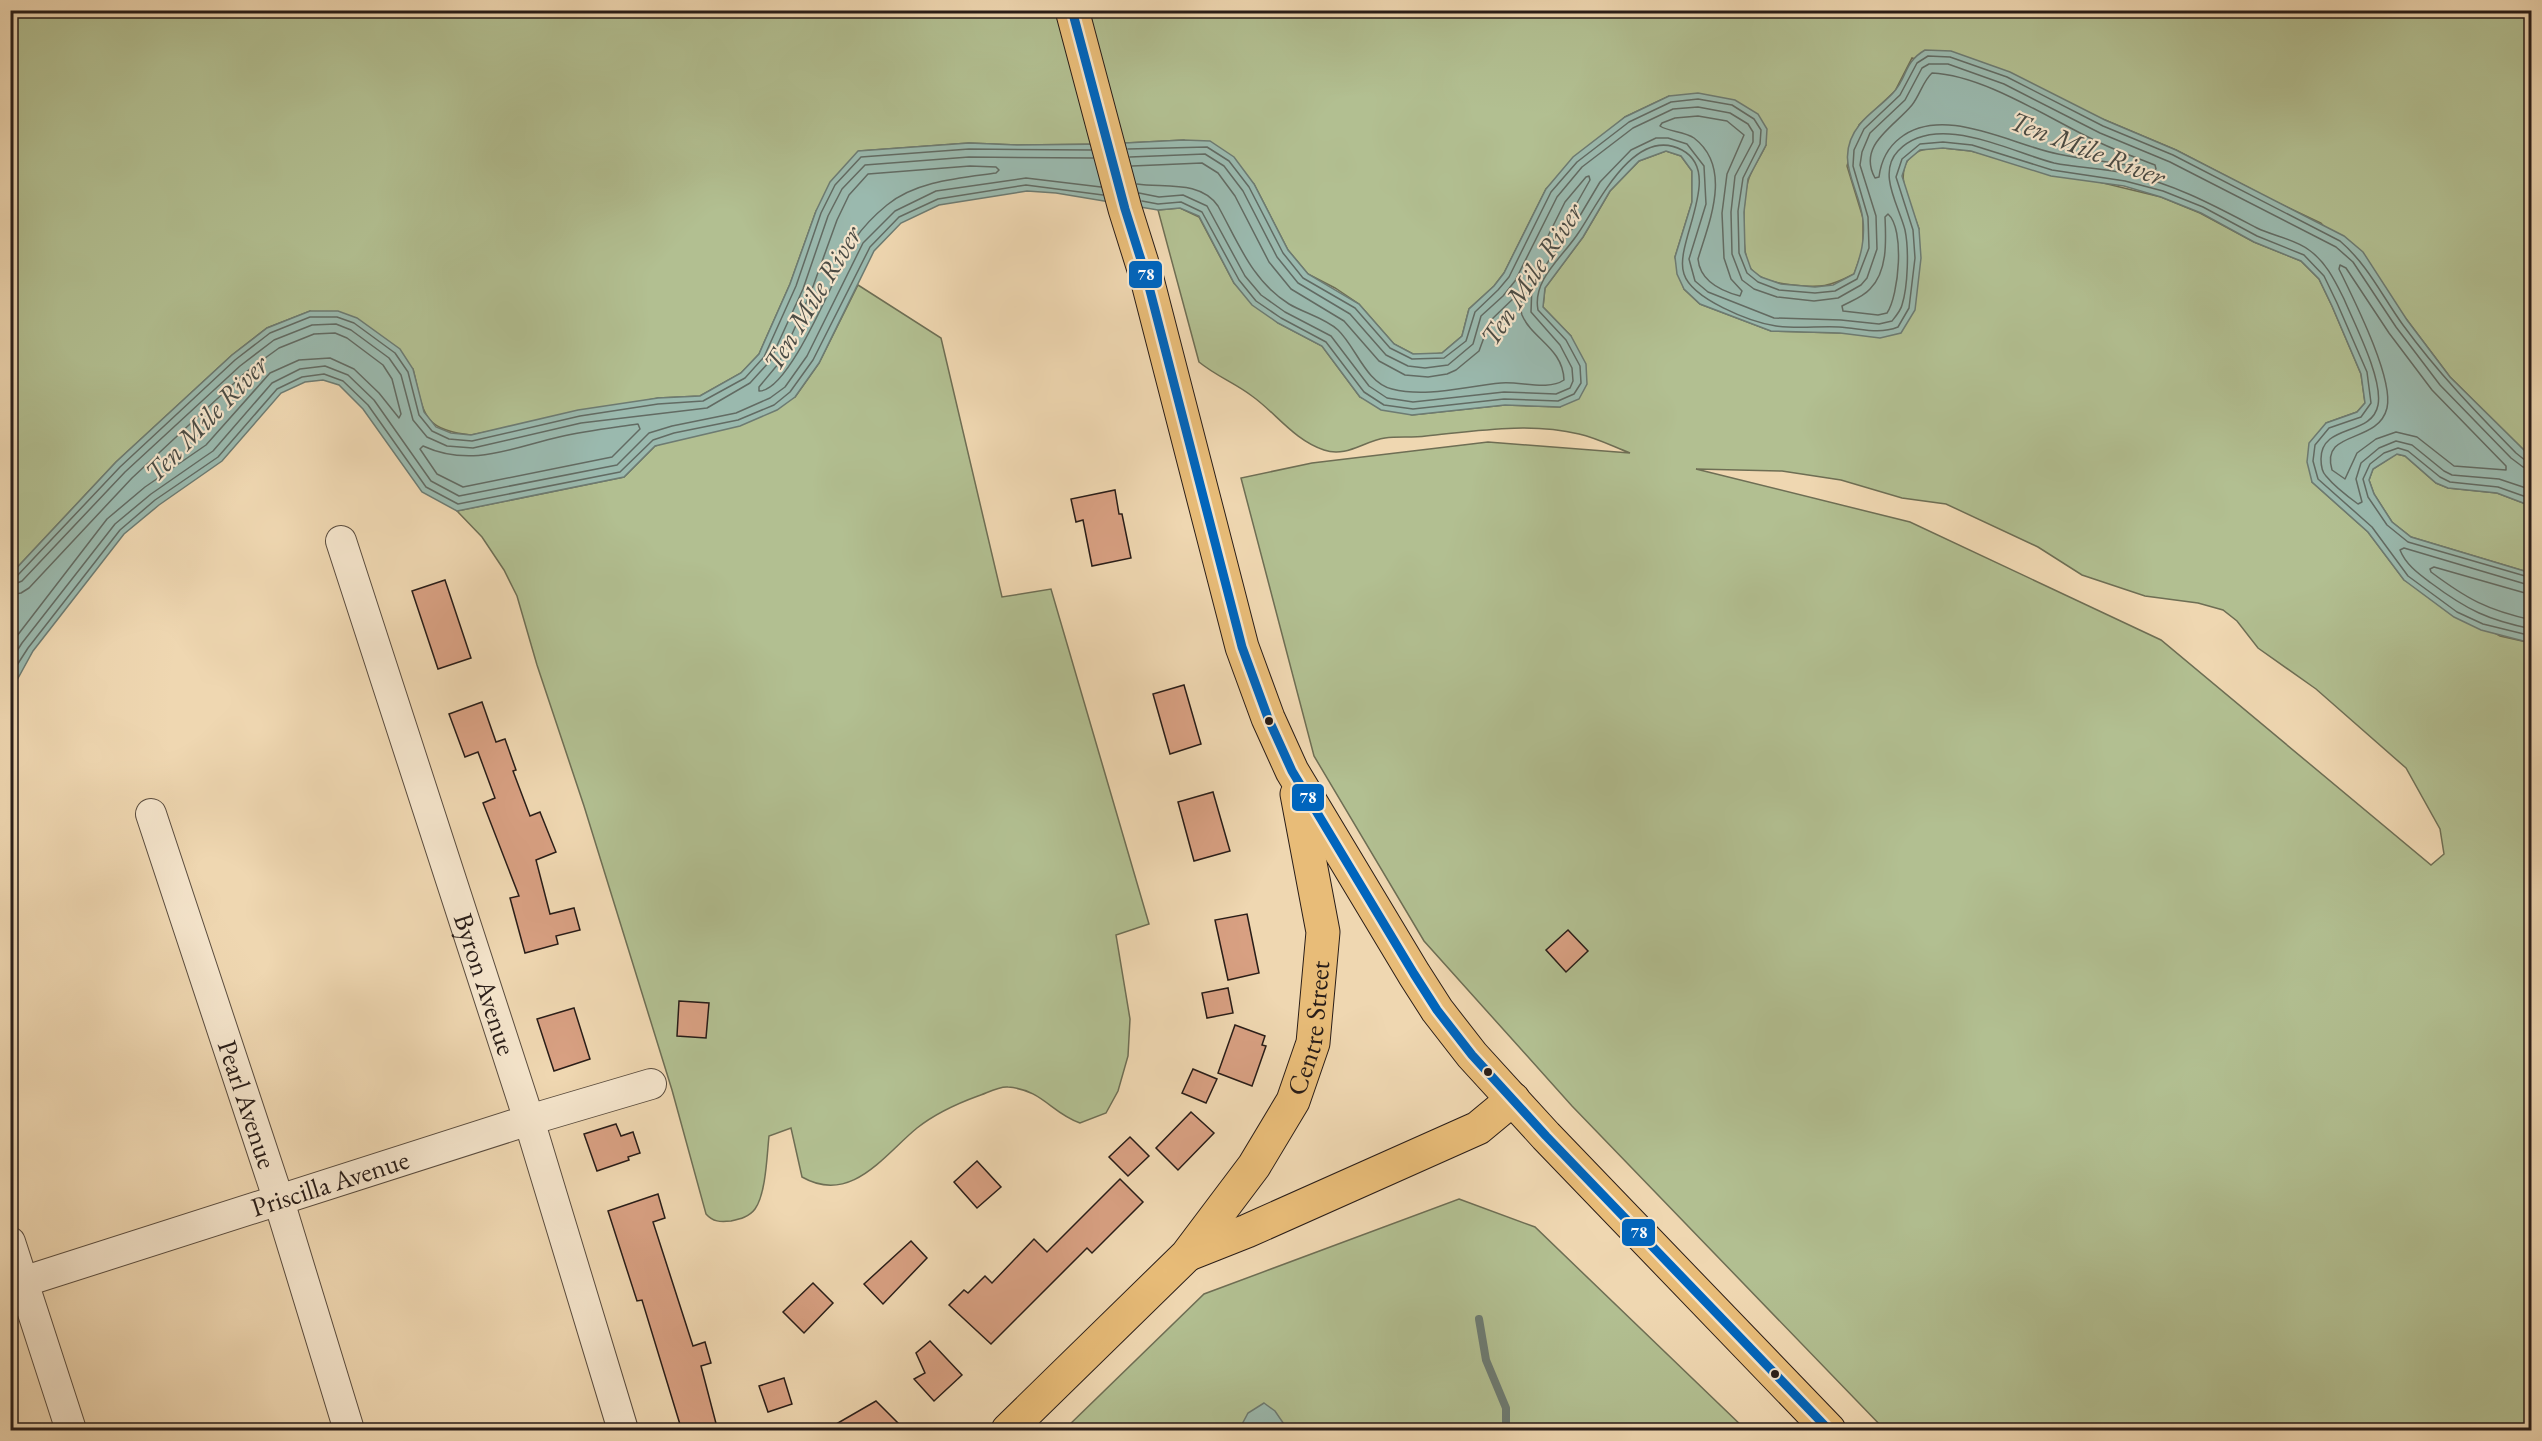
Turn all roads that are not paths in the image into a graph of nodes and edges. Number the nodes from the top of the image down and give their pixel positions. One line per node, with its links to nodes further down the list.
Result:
1 (1072, 10): 3 (main road)
2 (341, 541): 7 (street, Byron Avenue)
3 (1292, 771): 6 (main road); 10 (main road, Centre Street)
4 (151, 814): 8 (street, Pearl Avenue)
5 (651, 1084): 7 (street, Priscilla Avenue)
6 (1513, 1099): 10 (main road, Centre Street); 16 (main road)
7 (529, 1120): 8 (street, Priscilla Avenue); 14 (street, Byron Avenue)
8 (279, 1201): 11 (street, Priscilla Avenue); 13 (street, Pearl Avenue)
9 (10, 1242): 11 (street)
10 (1187, 1255): 15 (main road, Centre Street)
11 (17, 1284): 12 (street)
12 (71, 1431)
13 (349, 1431)
14 (623, 1431)
15 (1008, 1431)
16 (1829, 1431)

